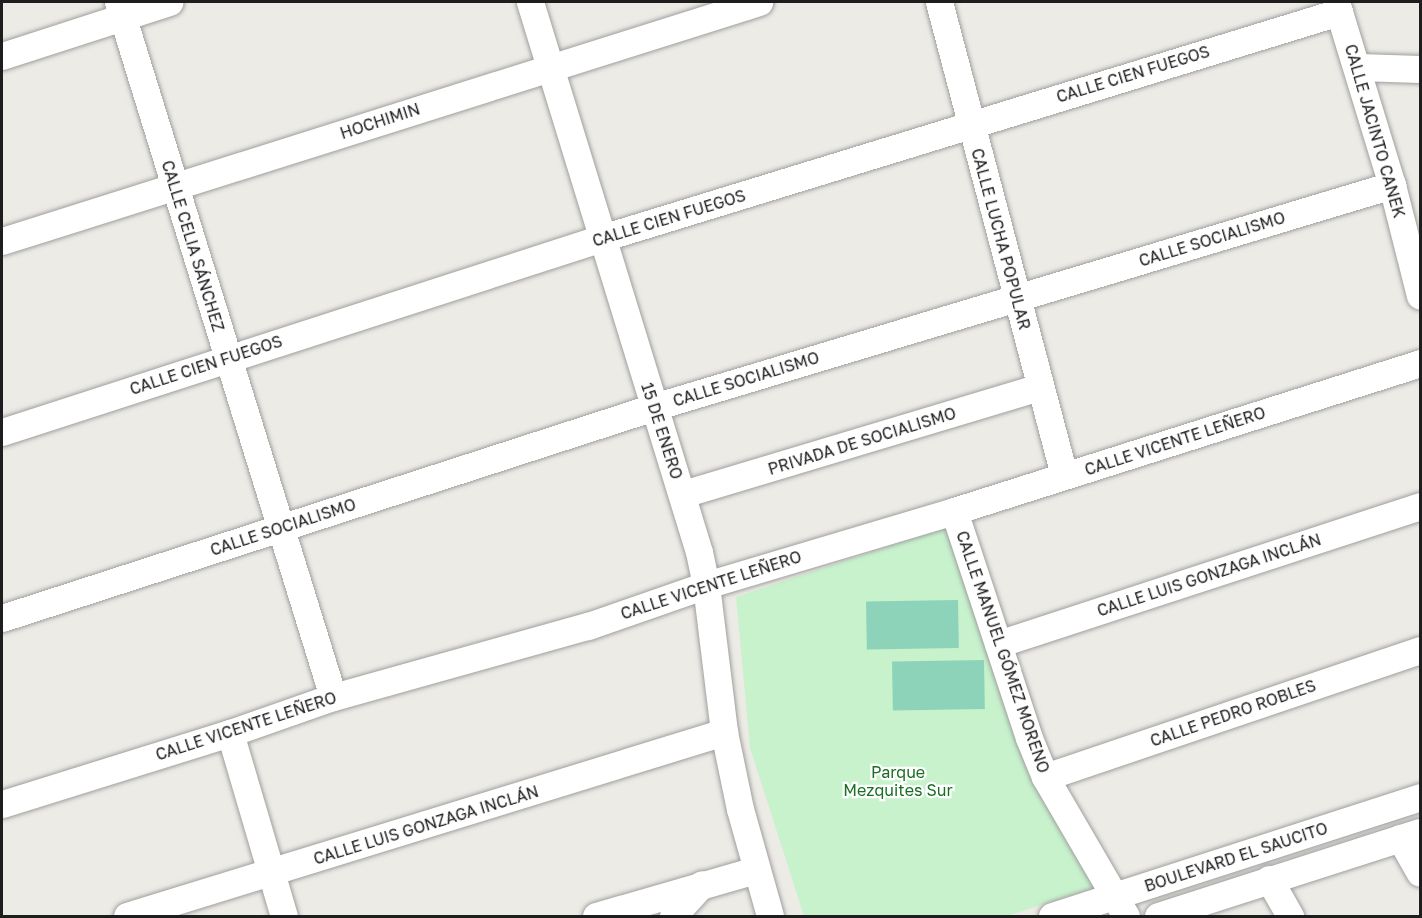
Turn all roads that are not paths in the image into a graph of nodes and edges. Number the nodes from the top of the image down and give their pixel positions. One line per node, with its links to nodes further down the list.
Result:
1 (169, 2): 6 (street)
2 (530, 2): 8 (street, 15 DE ENERO)
3 (759, 2): 8 (street, HOCHIMIN)
4 (939, 2): 11 (street, CALLE LUCHA POPULAR)
5 (1338, 7): 9 (street, CALLE JACINTO CANEK); 11 (street, CALLE CIEN FUEGOS)
6 (120, 9): 7 (street); 13 (street, CALLE CELIA SÁNCHEZ)
7 (2, 56)
8 (550, 66): 13 (street, HOCHIMIN); 14 (street, 15 DE ENERO)
9 (1358, 67): 10 (street); 12 (street, CALLE JACINTO CANEK)
10 (1420, 69)
11 (971, 124): 14 (street, CALLE CIEN FUEGOS); 17 (street, CALLE LUCHA POPULAR)
12 (1392, 185): 16 (street, CALLE JACINTO CANEK); 17 (street, CALLE SOCIALISMO)
13 (175, 188): 15 (street, HOCHIMIN); 18 (street, CALLE CELIA SÁNCHEZ)
14 (602, 238): 18 (street, CALLE CIEN FUEGOS); 21 (street, 15 DE ENERO)
15 (2, 241)
16 (1420, 296)
17 (1017, 297): 20 (street, CALLE LUCHA POPULAR); 21 (street, CALLE SOCIALISMO)
18 (228, 357): 22 (street, CALLE CIEN FUEGOS); 27 (street, CALLE CELIA SÁNCHEZ)
19 (1420, 363): 23 (street, CALLE VICENTE LEÑERO)
20 (1040, 387): 23 (street, CALLE LUCHA POPULAR); 24 (street, PRIVADA DE SOCIALISMO)
21 (654, 407): 24 (street, 15 DE ENERO); 27 (street, CALLE SOCIALISMO)
22 (2, 432)
23 (1064, 476): 26 (street, CALLE VICENTE LEÑERO)
24 (683, 494): 28 (street, 15 DE ENERO)
25 (1420, 506): 30 (street, CALLE LUIS GONZAGA INCLÁN)
26 (954, 511): 28 (street, CALLE VICENTE LEÑERO); 30 (street, CALLE MANUEL GÓMEZ MORENO)
27 (281, 528): 29 (street, CALLE SOCIALISMO); 32 (street, CALLE CELIA SÁNCHEZ)
28 (706, 585): 32 (street, CALLE VICENTE LEÑERO); 33 (street, 15 DE ENERO)
29 (2, 618)
30 (998, 644): 35 (street, CALLE MANUEL GÓMEZ MORENO)
31 (1420, 650): 35 (street, CALLE PEDRO ROBLES)
32 (333, 697): 34 (street, CALLE VICENTE LEÑERO)
33 (724, 732): 39 (street, 15 DE ENERO); 41 (street, CALLE LUIS GONZAGA INCLÁN)
34 (231, 733): 37 (street, CALLE VICENTE LEÑERO); 41 (street)
35 (1045, 777): 44 (street, CALLE MANUEL GÓMEZ MORENO)
36 (1420, 797): 44 (street, BOULEVARD EL SAUCITO)
37 (2, 804)
38 (1410, 835): 40 (street); 42 (street, BOULEVARD EL SAUCITO)
39 (755, 870): 43 (street); 49 (street, 15 DE ENERO)
40 (1420, 873)
41 (272, 874): 45 (street, CALLE LUIS GONZAGA INCLÁN); 46 (street)
42 (1269, 879): 51 (street, BOULEVARD EL SAUCITO); 52 (street)
43 (702, 884): 47 (street); 48 (street)
44 (1121, 907): 50 (street, BOULEVARD EL SAUCITO)
45 (127, 916)
46 (284, 916)
47 (596, 916)
48 (673, 916)
49 (770, 916)
50 (1052, 916)
51 (1158, 916)
52 (1290, 916)

